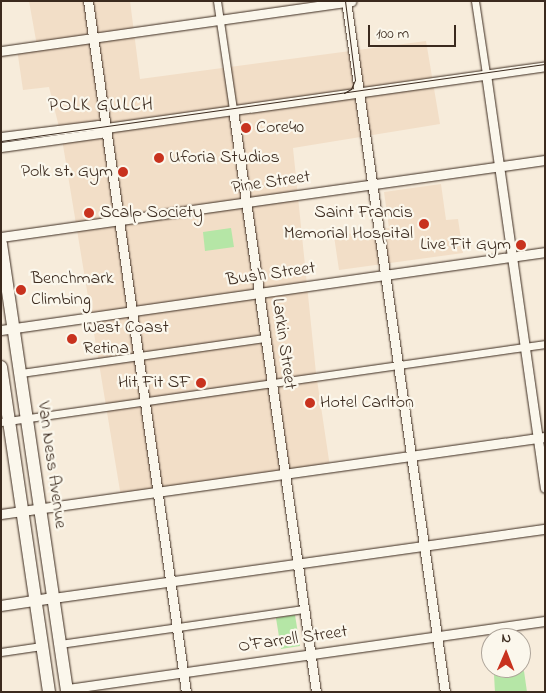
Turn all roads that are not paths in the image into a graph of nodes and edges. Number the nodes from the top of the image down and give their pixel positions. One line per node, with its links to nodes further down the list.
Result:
1 (88, 1): 6 (street)
2 (217, 1): 5 (street, Larkin Street)
3 (476, 1): 9 (street)
4 (348, 2): 5 (street); 10 (street)
5 (220, 20): 6 (street); 11 (street, Larkin Street)
6 (93, 38): 7 (street); 12 (street)
7 (1, 51)
8 (545, 66): 9 (street)
9 (486, 74): 10 (street); 16 (street)
10 (359, 92): 11 (street); 17 (street)
11 (233, 110): 12 (street); 18 (street, Larkin Street)
12 (106, 128): 13 (street); 14 (street); 19 (street)
13 (1, 137)
14 (1, 148)
15 (545, 160): 16 (street, Pine Street)
16 (499, 166): 17 (street, Pine Street); 23 (street)
17 (372, 184): 18 (street, Pine Street); 24 (street)
18 (246, 203): 19 (street, Pine Street); 25 (street, Larkin Street)
19 (119, 220): 20 (street, Pine Street); 26 (street)
20 (1, 237)
21 (1, 244): 27 (highway, Van Ness Avenue)
22 (545, 252): 23 (street, Bush Street)
23 (512, 257): 24 (street, Bush Street); 31 (street)
24 (385, 275): 25 (street, Bush Street); 33 (street)
25 (259, 293): 26 (street, Bush Street); 29 (street, Larkin Street)
26 (132, 311): 27 (street, Bush Street); 32 (street)
27 (14, 328): 28 (street, Bush Street); 35 (highway, Van Ness Avenue)
28 (1, 330)
29 (265, 338): 32 (street); 37 (street, Larkin Street)
30 (545, 344): 31 (street)
31 (525, 347): 33 (street); 41 (street)
32 (139, 356): 35 (street); 38 (street)
33 (398, 365): 37 (street); 42 (street)
34 (1, 366): 36 (highway, Van Ness Avenue)
35 (21, 373): 39 (highway, Van Ness Avenue)
36 (2, 375): 40 (highway, Van Ness Avenue)
37 (272, 383): 38 (street); 43 (street, Larkin Street)
38 (145, 401): 39 (street); 45 (street)
39 (26, 418): 40 (street); 46 (highway, Van Ness Avenue)
40 (5, 421): 47 (highway, Van Ness Avenue)
41 (541, 437): 42 (street); 44 (street)
42 (411, 456): 43 (street); 50 (street)
43 (285, 474): 45 (street); 51 (street, Larkin Street)
44 (545, 488)
45 (158, 492): 46 (street); 52 (street)
46 (39, 509): 47 (street); 53 (highway, Van Ness Avenue)
47 (23, 511): 48 (street); 54 (highway, Van Ness Avenue)
48 (1, 514)
49 (545, 529): 50 (street)
50 (424, 546): 51 (street); 59 (street)
51 (297, 564): 52 (street); 56 (street, Larkin Street)
52 (171, 582): 53 (street); 58 (street)
53 (53, 598): 54 (main road); 60 (highway, Van Ness Avenue)
54 (36, 601): 55 (main road); 61 (highway, Van Ness Avenue)
55 (1, 606)
56 (304, 609): 58 (street); 63 (street, Larkin Street)
57 (545, 621): 59 (street, O'Farrell Street)
58 (177, 627): 60 (street); 64 (street)
59 (437, 636): 63 (street, O'Farrell Street); 69 (street)
60 (60, 644): 65 (highway, Van Ness Avenue)
61 (42, 646): 62 (street); 66 (highway, Van Ness Avenue)
62 (1, 652)
63 (310, 654): 64 (street, O'Farrell Street); 68 (street, Larkin Street)
64 (184, 672): 65 (street, O'Farrell Street); 67 (street)
65 (67, 690): 66 (main road, O'Farrell Street)
66 (47, 692)
67 (186, 692)
68 (316, 692)
69 (445, 692)

